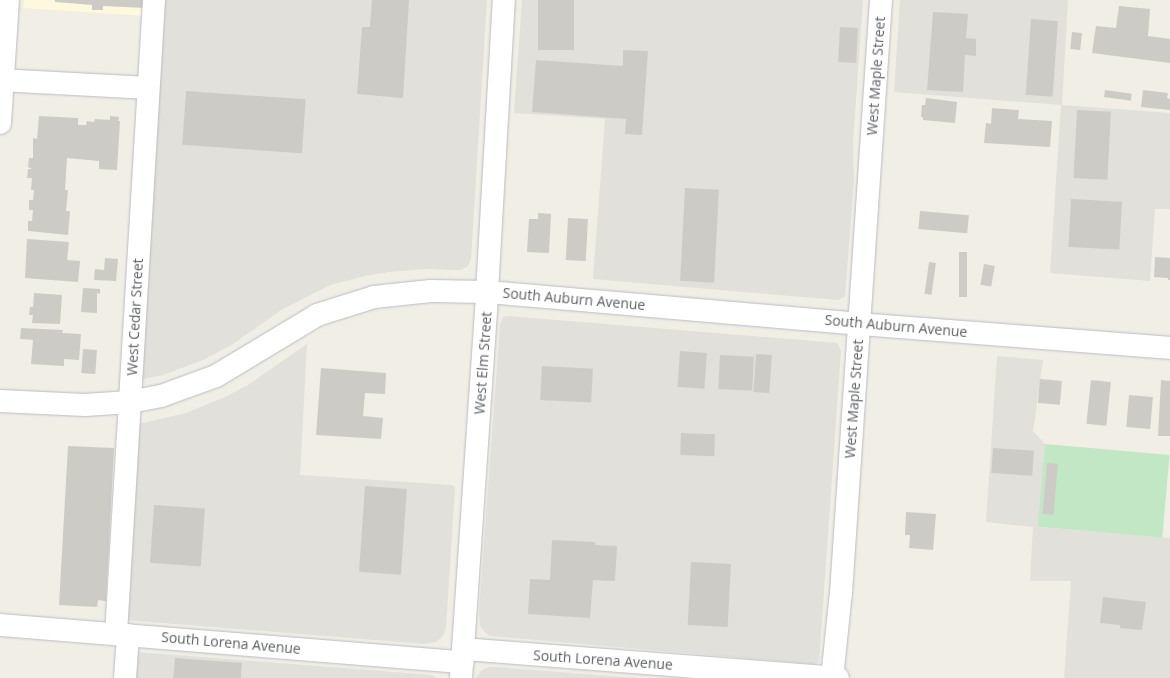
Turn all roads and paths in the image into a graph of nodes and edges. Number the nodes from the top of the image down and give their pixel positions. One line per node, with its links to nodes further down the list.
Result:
1 (8, 0): 5 (street)
2 (154, 0): 6 (street, West Cedar Street)
3 (504, 0): 8 (street, West Elm Street)
4 (881, 0): 9 (street, West Maple Street)
5 (1, 80): 6 (street); 7 (street)
6 (148, 88): 12 (street, West Cedar Street)
7 (0, 123)
8 (488, 292): 9 (street, South Auburn Avenue); 12 (street, South Auburn Avenue); 15 (street, West Elm Street)
9 (859, 324): 10 (street, South Auburn Avenue); 17 (street, West Maple Street)
10 (1170, 348)
11 (0, 401): 12 (street, South Auburn Avenue)
12 (130, 402): 14 (street, West Cedar Street)
13 (0, 625): 14 (street, South Lorena Avenue)
14 (122, 635): 15 (street, South Lorena Avenue); 16 (street, West Cedar Street)
15 (462, 663): 17 (street, South Lorena Avenue)
16 (125, 678)
17 (832, 678): 18 (street, South Lorena Avenue)
18 (838, 678)

